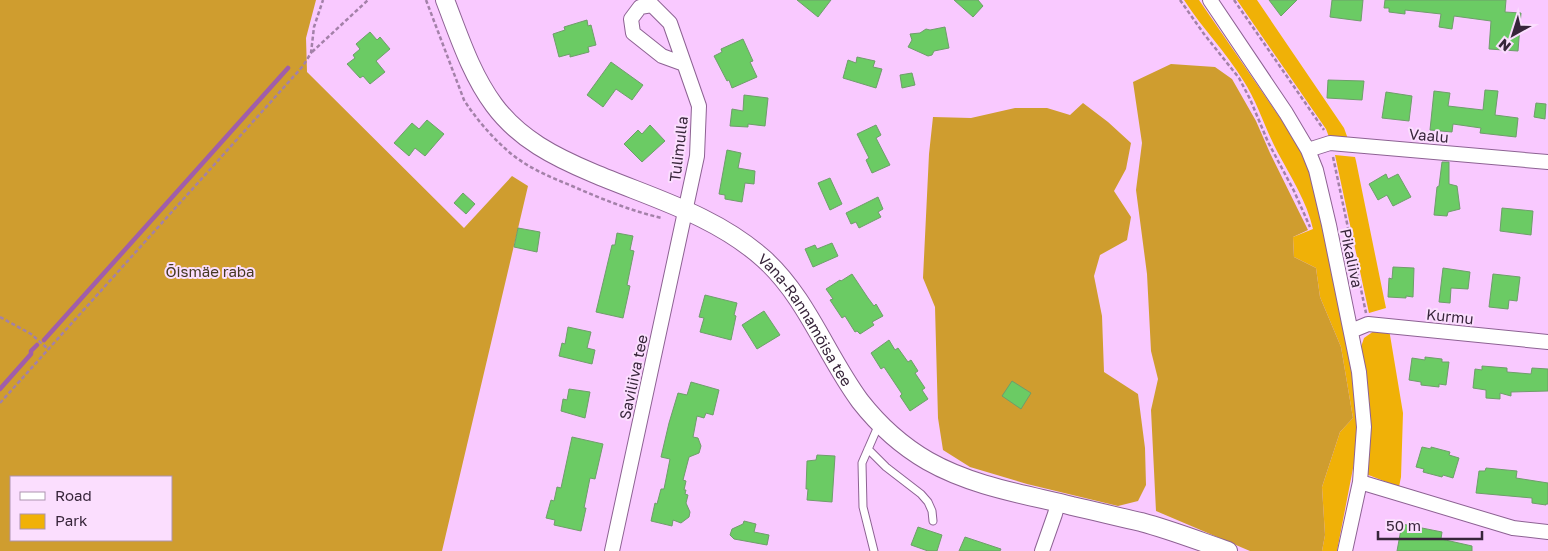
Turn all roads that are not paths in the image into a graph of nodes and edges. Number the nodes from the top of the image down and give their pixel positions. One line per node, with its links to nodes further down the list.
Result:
1 (446, 0): 6 (street, Vana-Rannamõisa tee)
2 (1210, 0): 4 (street, Pikaliiva)
3 (684, 64): 6 (street, Tulimulla)
4 (1308, 150): 5 (street, Vaalu); 7 (street, Pikaliiva)
5 (1548, 162)
6 (684, 217): 9 (street, Vana-Rannamõisa tee); 15 (street, Saviliiva tee)
7 (1351, 332): 8 (street, Kurmu); 11 (street, Pikaliiva)
8 (1548, 342)
9 (880, 423): 10 (lane); 12 (street, Vana-Rannamõisa tee)
10 (868, 449): 13 (lane); 16 (lane)
11 (1360, 482): 14 (street); 19 (street, Pikaliiva)
12 (1058, 503): 17 (street); 18 (street, Vana-Rannamõisa tee)
13 (933, 521)
14 (1548, 532)
15 (612, 551)
16 (874, 551)
17 (1042, 551)
18 (1228, 551)
19 (1345, 551)

